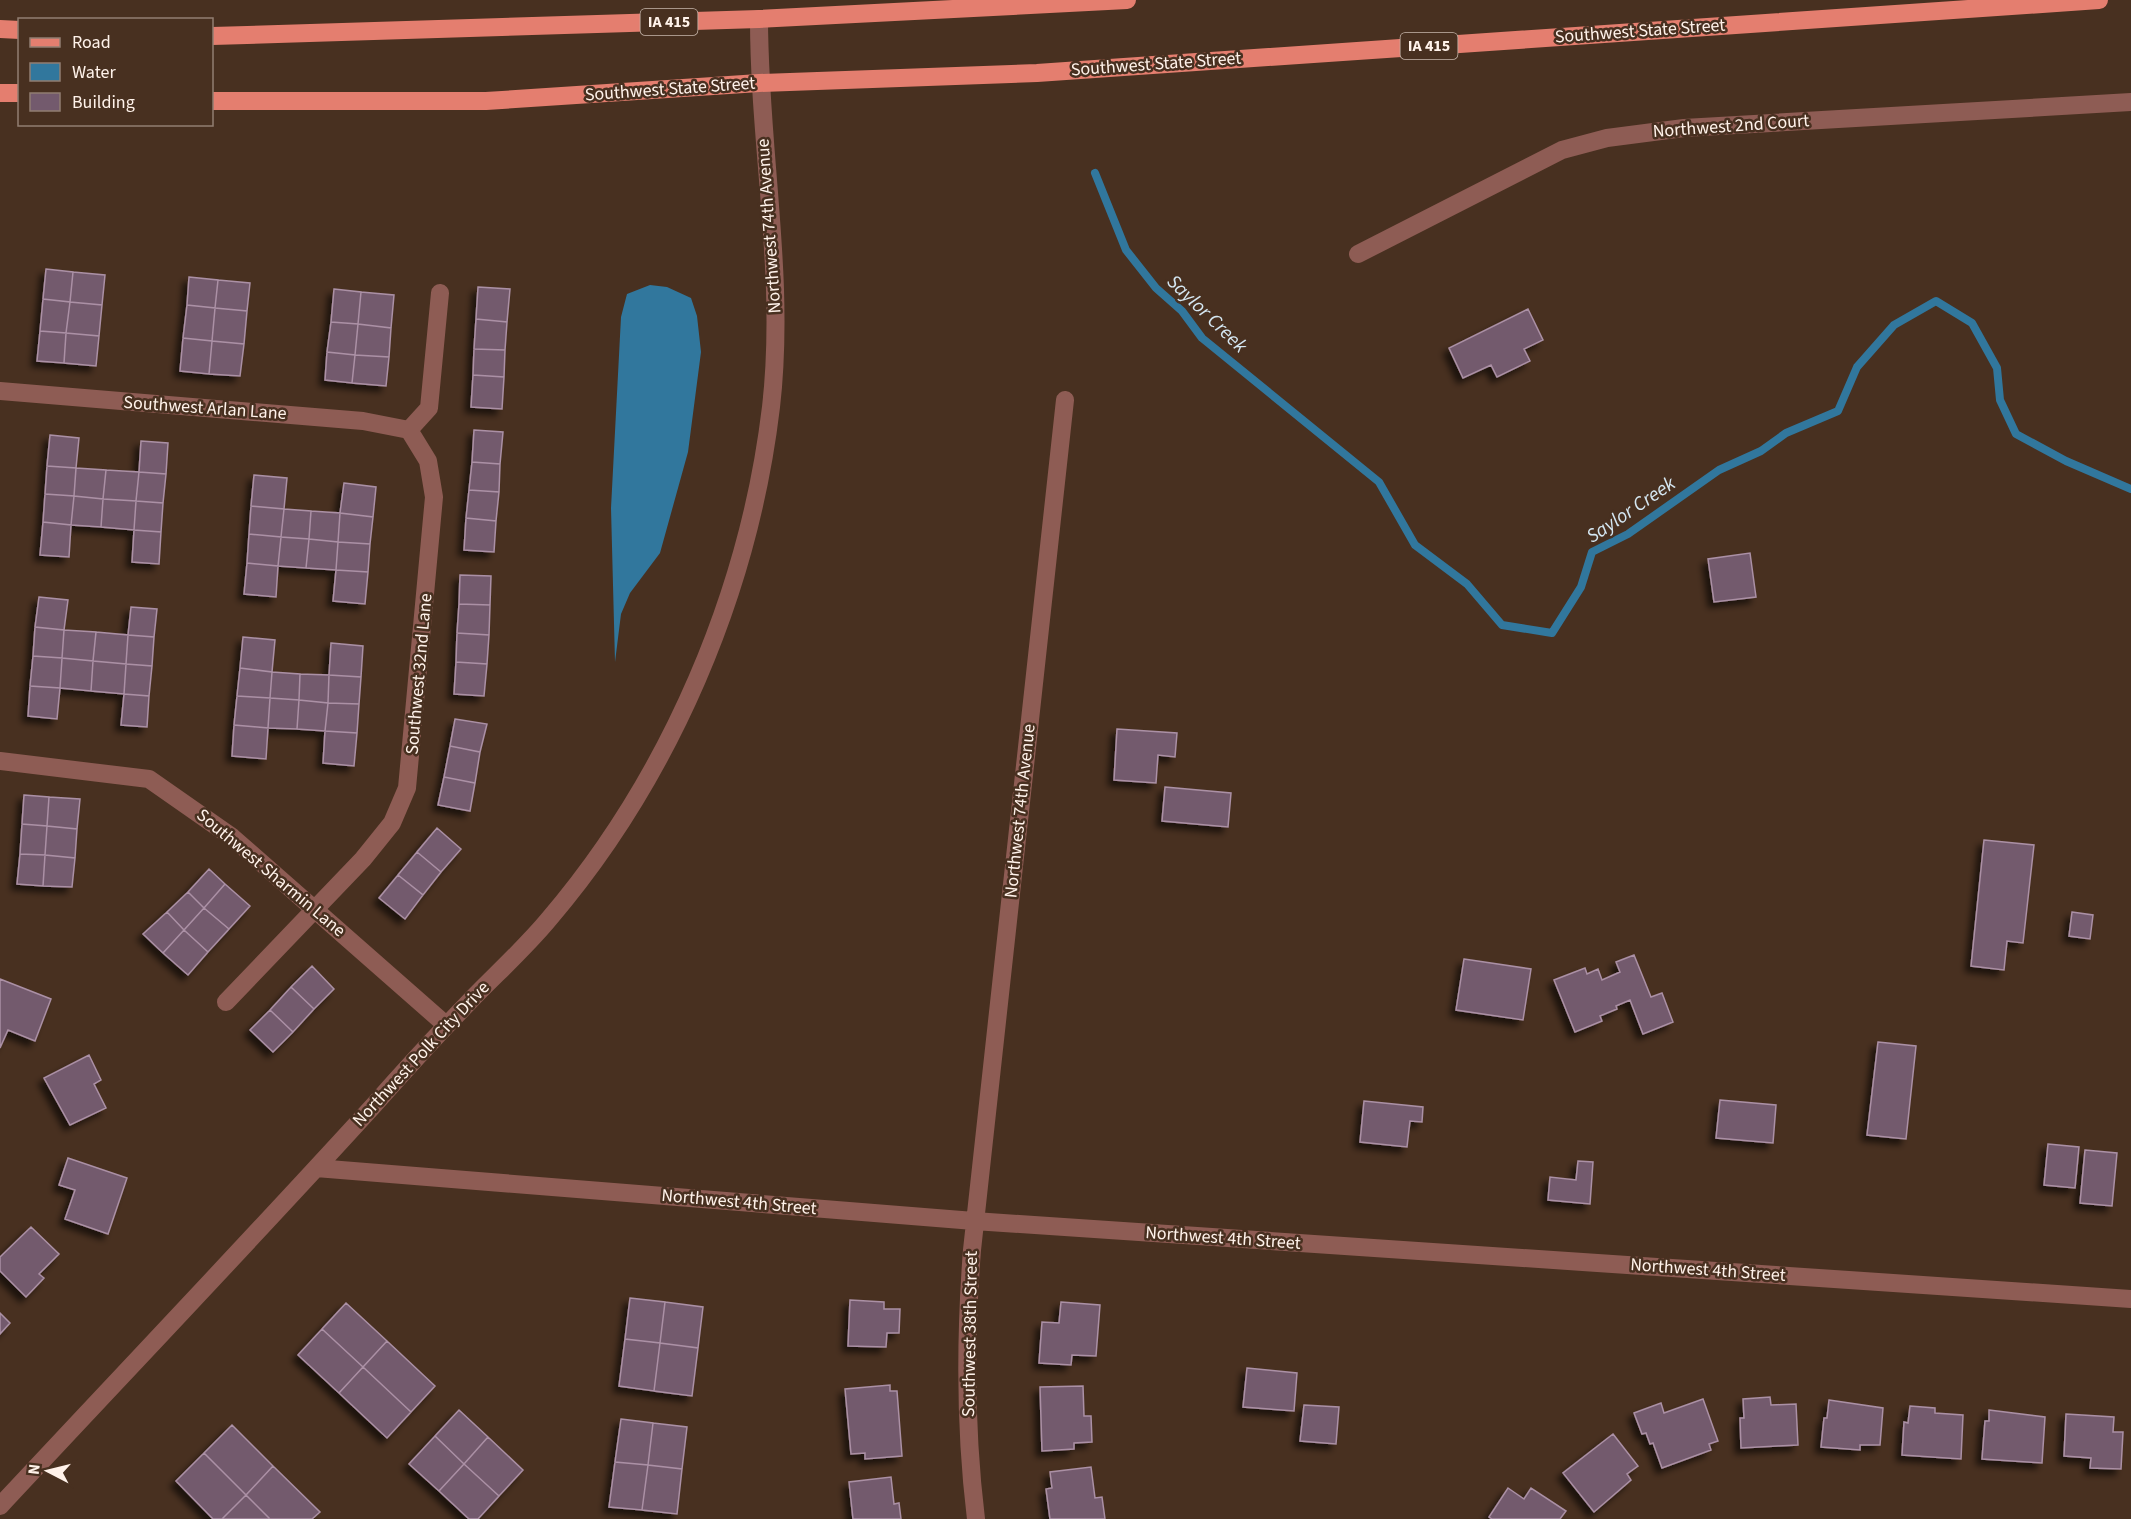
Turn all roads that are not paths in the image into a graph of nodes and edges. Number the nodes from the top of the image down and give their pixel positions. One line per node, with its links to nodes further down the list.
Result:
1 (1127, 0): 3 (main road, IA 415)
2 (2098, 0): 7 (main road, Southwest State Street / IA 415)
3 (759, 19): 6 (main road, IA 415); 7 (street, Northwest 74th Avenue)
4 (0, 29): 5 (main road)
5 (18, 30)
6 (213, 36)
7 (759, 83): 10 (main road, Southwest State Street / IA 415); 17 (street, Northwest 74th Avenue)
8 (0, 93): 9 (main road)
9 (18, 93)
10 (213, 100)
11 (2131, 102): 12 (street, Northwest 2nd Court)
12 (1358, 254)
13 (440, 293): 16 (street)
14 (0, 391): 16 (street, Southwest Arlan Lane)
15 (1065, 400): 23 (street, Northwest 74th Avenue)
16 (409, 430): 19 (street, Southwest 32nd Lane)
17 (745, 538): 21 (street, Northwest Polk City Drive)
18 (0, 761): 19 (street, Southwest Sharmin Lane)
19 (316, 910): 20 (street, Southwest 32nd Lane); 21 (street, Southwest Sharmin Lane)
20 (226, 1002)
21 (446, 1026): 22 (street, Northwest Polk City Drive)
22 (316, 1168): 23 (street, Northwest 4th Street); 25 (street, Northwest Polk City Drive)
23 (974, 1221): 24 (street, Northwest 4th Street); 26 (street, Southwest 38th Street)
24 (2131, 1299)
25 (0, 1506)
26 (976, 1519)

